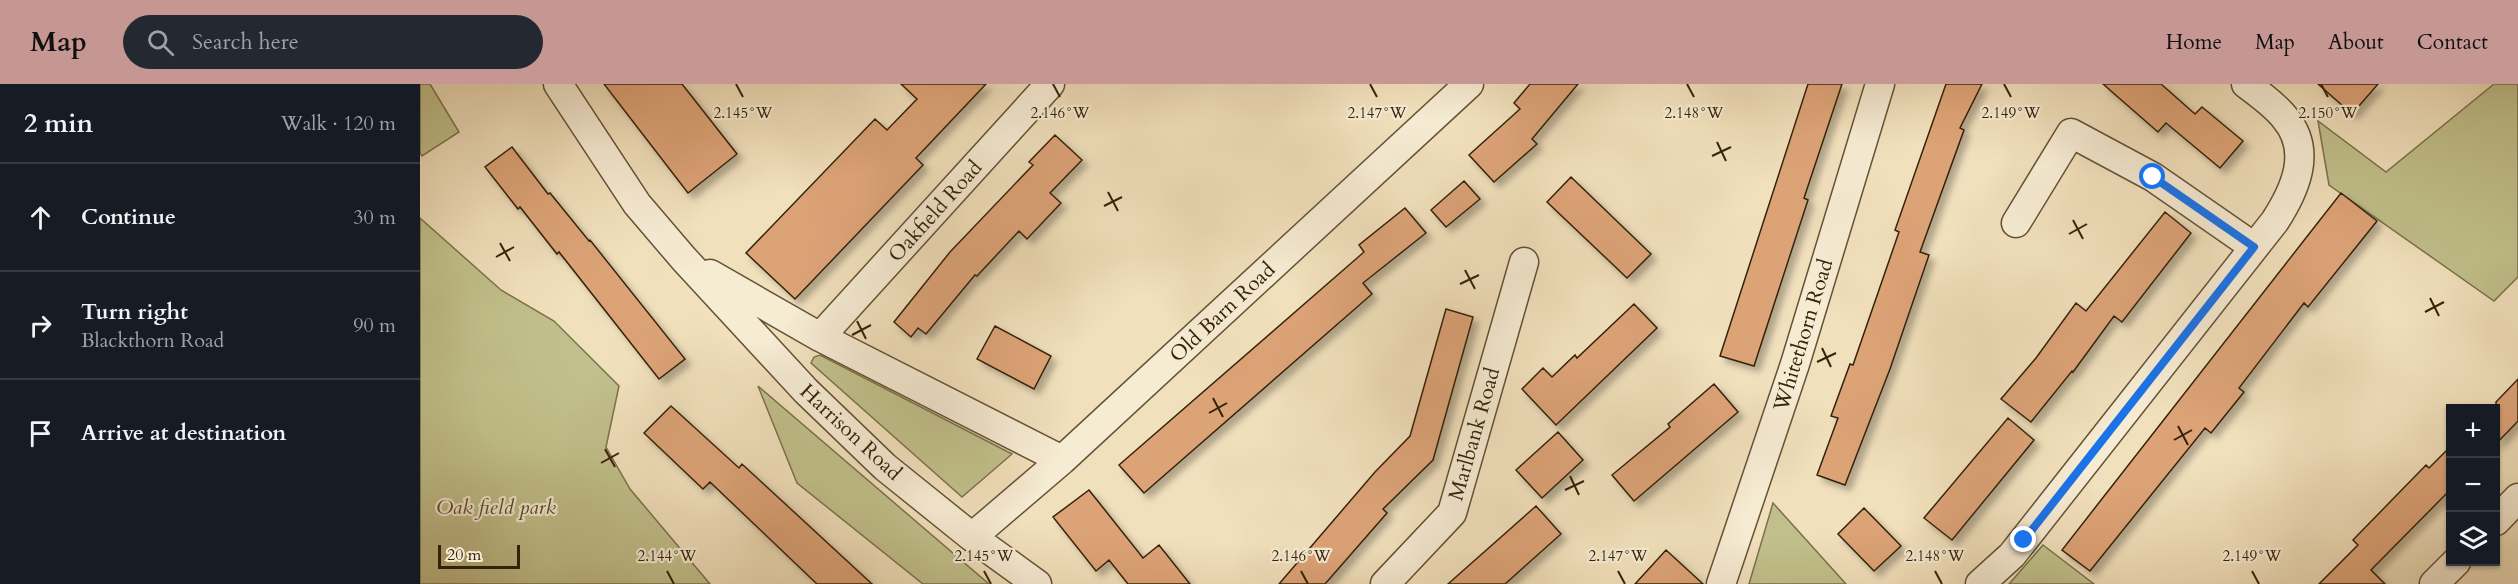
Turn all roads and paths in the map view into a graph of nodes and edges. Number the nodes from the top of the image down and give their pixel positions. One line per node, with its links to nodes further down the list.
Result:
1 (558, 84): 8 (street, Harrison Road)
2 (1050, 84): 10 (street, Oakfield Road)
3 (1469, 84): 11 (street, Old Barn Road)
4 (1881, 84): 18 (street, Whitethorn Road)
5 (2258, 88): 7 (street)
6 (2016, 222): 7 (street)
7 (2254, 247): 19 (street)
8 (684, 259): 10 (street, Harrison Road); 14 (street, Harrison Road)
9 (1524, 262): 17 (street, Marlbank Road)
10 (820, 337): 11 (street, Harrison Road)
11 (1062, 460): 14 (street, Old Barn Road)
12 (2518, 498): 13 (street)
13 (2500, 517)
14 (972, 537): 16 (street, Harrison Road)
15 (2451, 566): 20 (street)
16 (1037, 584)
17 (1385, 584)
18 (1721, 584)
19 (1980, 584)
20 (2434, 584)

